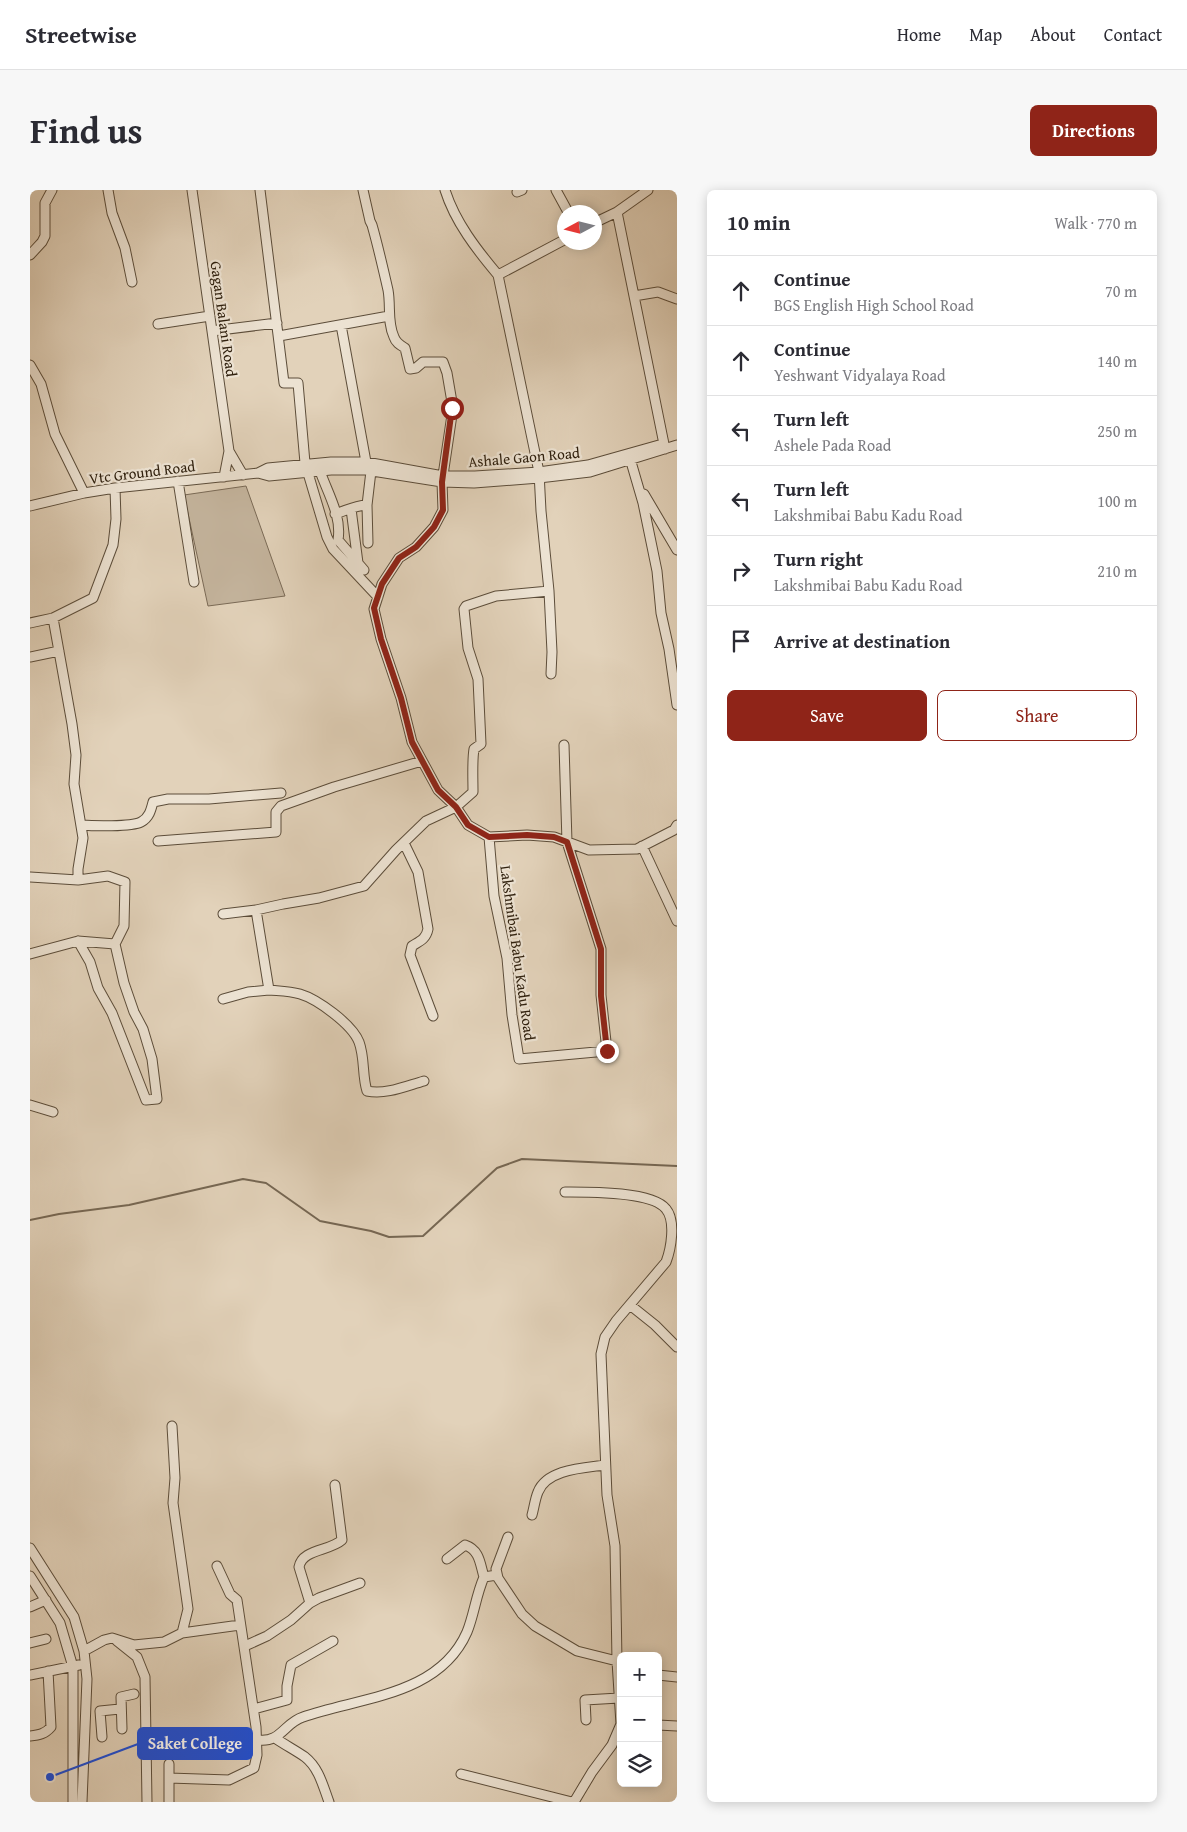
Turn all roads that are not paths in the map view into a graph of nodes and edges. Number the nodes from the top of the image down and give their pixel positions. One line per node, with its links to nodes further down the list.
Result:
1 (52, 190): 14 (street)
2 (108, 190): 16 (street)
3 (192, 190): 19 (street, Gagan Balani Road)
4 (260, 190): 21 (street)
5 (363, 190): 20 (street)
6 (445, 190): 15 (street)
7 (556, 190): 10 (street)
8 (648, 190): 9 (street)
9 (638, 193): 11 (street)
10 (564, 205)
11 (617, 212): 12 (street); 17 (street)
12 (602, 220)
13 (557, 244): 15 (street)
14 (30, 255)
15 (498, 275): 38 (street)
16 (132, 282)
17 (634, 296): 18 (street); 29 (street)
18 (677, 299)
19 (210, 316): 22 (street); 24 (street, Gagan Balani Road)
20 (389, 316): 23 (street); 40 (street)
21 (277, 322): 24 (street); 25 (street)
22 (158, 324)
23 (342, 325): 25 (street); 32 (street)
24 (212, 331): 30 (street, Gagan Balani Road)
25 (279, 336): 33 (street)
26 (30, 365): 44 (street)
27 (677, 440): 29 (street, Ashale Gaon Road)
28 (677, 445): 29 (street, Ashale Gaon Road)
29 (664, 447): 31 (street, Ashale Gaon Road)
30 (229, 451): 37 (street, Gagan Balani Road); 39 (street, Gagan Balani Road)
31 (629, 457): 38 (street, Ashale Gaon Road); 42 (street)
32 (366, 462): 33 (street, Ashale Gaon Road); 40 (street, Ashale Gaon Road)
33 (307, 468): 34 (street, Ashale Gaon Road); 36 (street, Ashale Gaon Road); 53 (street)
34 (320, 471): 35 (street, Ashale Gaon Road); 48 (street)
35 (371, 471): 40 (street, Ashale Gaon Road); 45 (street)
36 (258, 473): 37 (street, Vtc Ground Road)
37 (243, 475): 39 (street, Vtc Ground Road)
38 (539, 475): 40 (street, Ashale Gaon Road); 52 (street)
39 (224, 477): 41 (street, Vtc Ground Road)
40 (442, 479): 53 (street)
41 (178, 481): 43 (street, Vtc Ground Road); 51 (street)
42 (637, 482): 50 (street); 58 (street)
43 (115, 488): 44 (street, Vtc Ground Road); 54 (street)
44 (84, 493): 46 (street, Vtc Ground Road)
45 (367, 505): 47 (street); 49 (street)
46 (30, 506)
47 (350, 509): 48 (street); 48 (street)
48 (335, 514)
49 (368, 542)
50 (677, 550)
51 (194, 582)
52 (550, 591): 59 (street); 64 (street)
53 (378, 597): 62 (street)
54 (52, 618): 55 (street); 56 (street)
55 (30, 623)
56 (59, 651): 57 (street); 65 (street)
57 (30, 657)
58 (674, 669): 60 (street)
59 (551, 674)
60 (677, 705)
61 (564, 745): 69 (street)
62 (422, 762): 64 (street); 68 (street)
63 (282, 793): 65 (street)
64 (456, 807): 67 (street); 70 (street)
65 (81, 825): 73 (street)
66 (677, 825): 71 (street)
67 (489, 837): 69 (street); 69 (street, Lakshmibai Babu Kadu Road)
68 (158, 841)
69 (567, 842): 71 (street)
70 (404, 843): 74 (street); 82 (street)
71 (642, 846): 76 (street)
72 (30, 877): 73 (street)
73 (78, 880): 78 (street)
74 (256, 910): 75 (street); 80 (street)
75 (223, 914)
76 (677, 921)
77 (78, 941): 78 (street); 78 (street); 79 (street)
78 (115, 944)
79 (30, 954)
80 (269, 990): 81 (street); 83 (street)
81 (223, 999)
82 (433, 1016)
83 (424, 1081)
84 (30, 1105): 85 (street)
85 (53, 1112)
86 (565, 1192): 87 (street)
87 (630, 1305): 88 (street); 90 (street)
88 (677, 1347)
89 (172, 1426): 107 (street)
90 (605, 1465): 92 (street); 114 (street)
91 (335, 1485): 104 (street)
92 (532, 1515)
93 (508, 1537): 97 (street)
94 (30, 1548): 100 (street)
95 (447, 1559): 99 (street)
96 (217, 1566): 106 (street)
97 (497, 1575): 99 (street); 114 (street)
98 (30, 1576): 102 (street)
99 (484, 1577): 134 (street)
100 (53, 1583): 102 (street); 113 (street)
101 (360, 1584): 104 (street)
102 (40, 1591): 103 (street)
103 (46, 1600): 105 (street); 116 (street)
104 (310, 1603): 112 (street)
105 (30, 1607)
106 (240, 1625): 107 (street); 112 (street)
107 (182, 1633): 108 (street)
108 (112, 1638): 113 (street); 141 (street)
109 (46, 1639): 111 (street)
110 (332, 1642): 124 (street)
111 (30, 1643)
112 (245, 1646): 124 (street)
113 (84, 1652): 115 (street)
114 (617, 1661)
115 (86, 1664): 116 (street); 126 (street)
116 (73, 1666): 117 (street); 139 (street)
117 (48, 1671): 118 (street); 132 (street)
118 (30, 1675)
119 (662, 1675): 120 (street)
120 (677, 1677)
121 (134, 1694): 123 (street)
122 (617, 1698): 127 (street)
123 (120, 1709): 125 (street); 130 (street)
124 (254, 1709): 135 (street)
125 (101, 1719): 126 (street); 133 (street)
126 (85, 1720): 140 (street)
127 (586, 1720)
128 (662, 1725): 129 (street)
129 (677, 1726)
130 (122, 1729)
131 (617, 1733): 144 (street)
132 (30, 1736)
133 (102, 1737)
134 (275, 1738): 135 (street); 143 (street)
135 (258, 1740): 138 (street)
136 (170, 1764): 138 (street)
137 (461, 1774): 144 (street)
138 (169, 1778): 142 (street)
139 (73, 1802)
140 (82, 1802)
141 (147, 1802)
142 (169, 1802)
143 (329, 1802)
144 (573, 1802)

